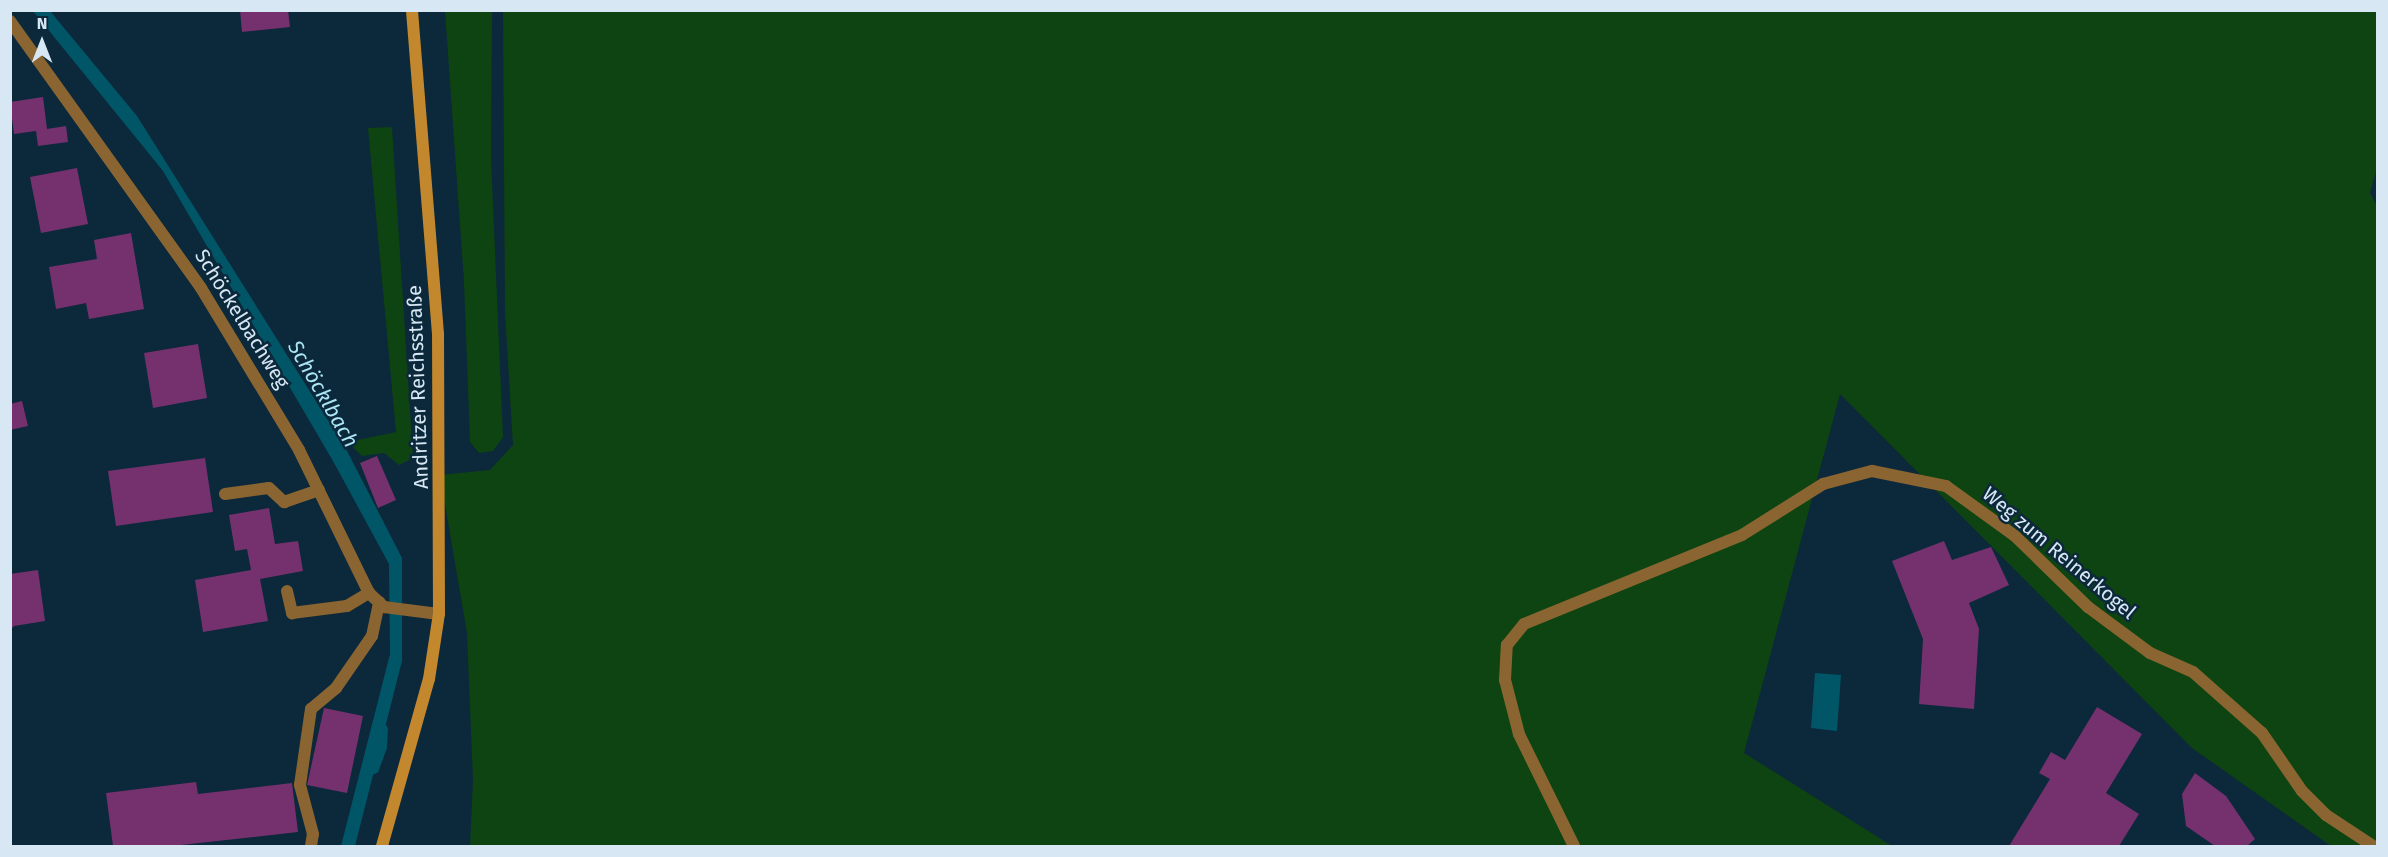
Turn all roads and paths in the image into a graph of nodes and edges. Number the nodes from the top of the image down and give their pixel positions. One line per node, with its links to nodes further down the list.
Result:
1 (412, 10): 8 (main road, Andritzer Reichsstraße)
2 (10, 21): 3 (street, Schöckelbachweg)
3 (319, 490): 4 (street); 6 (street, Schöckelbachweg)
4 (225, 494)
5 (286, 591): 6 (street)
6 (369, 593): 7 (street, Schöckelbachweg)
7 (382, 604): 8 (street); 9 (street)
8 (439, 614): 10 (main road, Andritzer Reichsstraße)
9 (311, 846)
10 (382, 846)
11 (1574, 846): 12 (street, Weg zum Reinerkogel)
12 (2373, 846)

